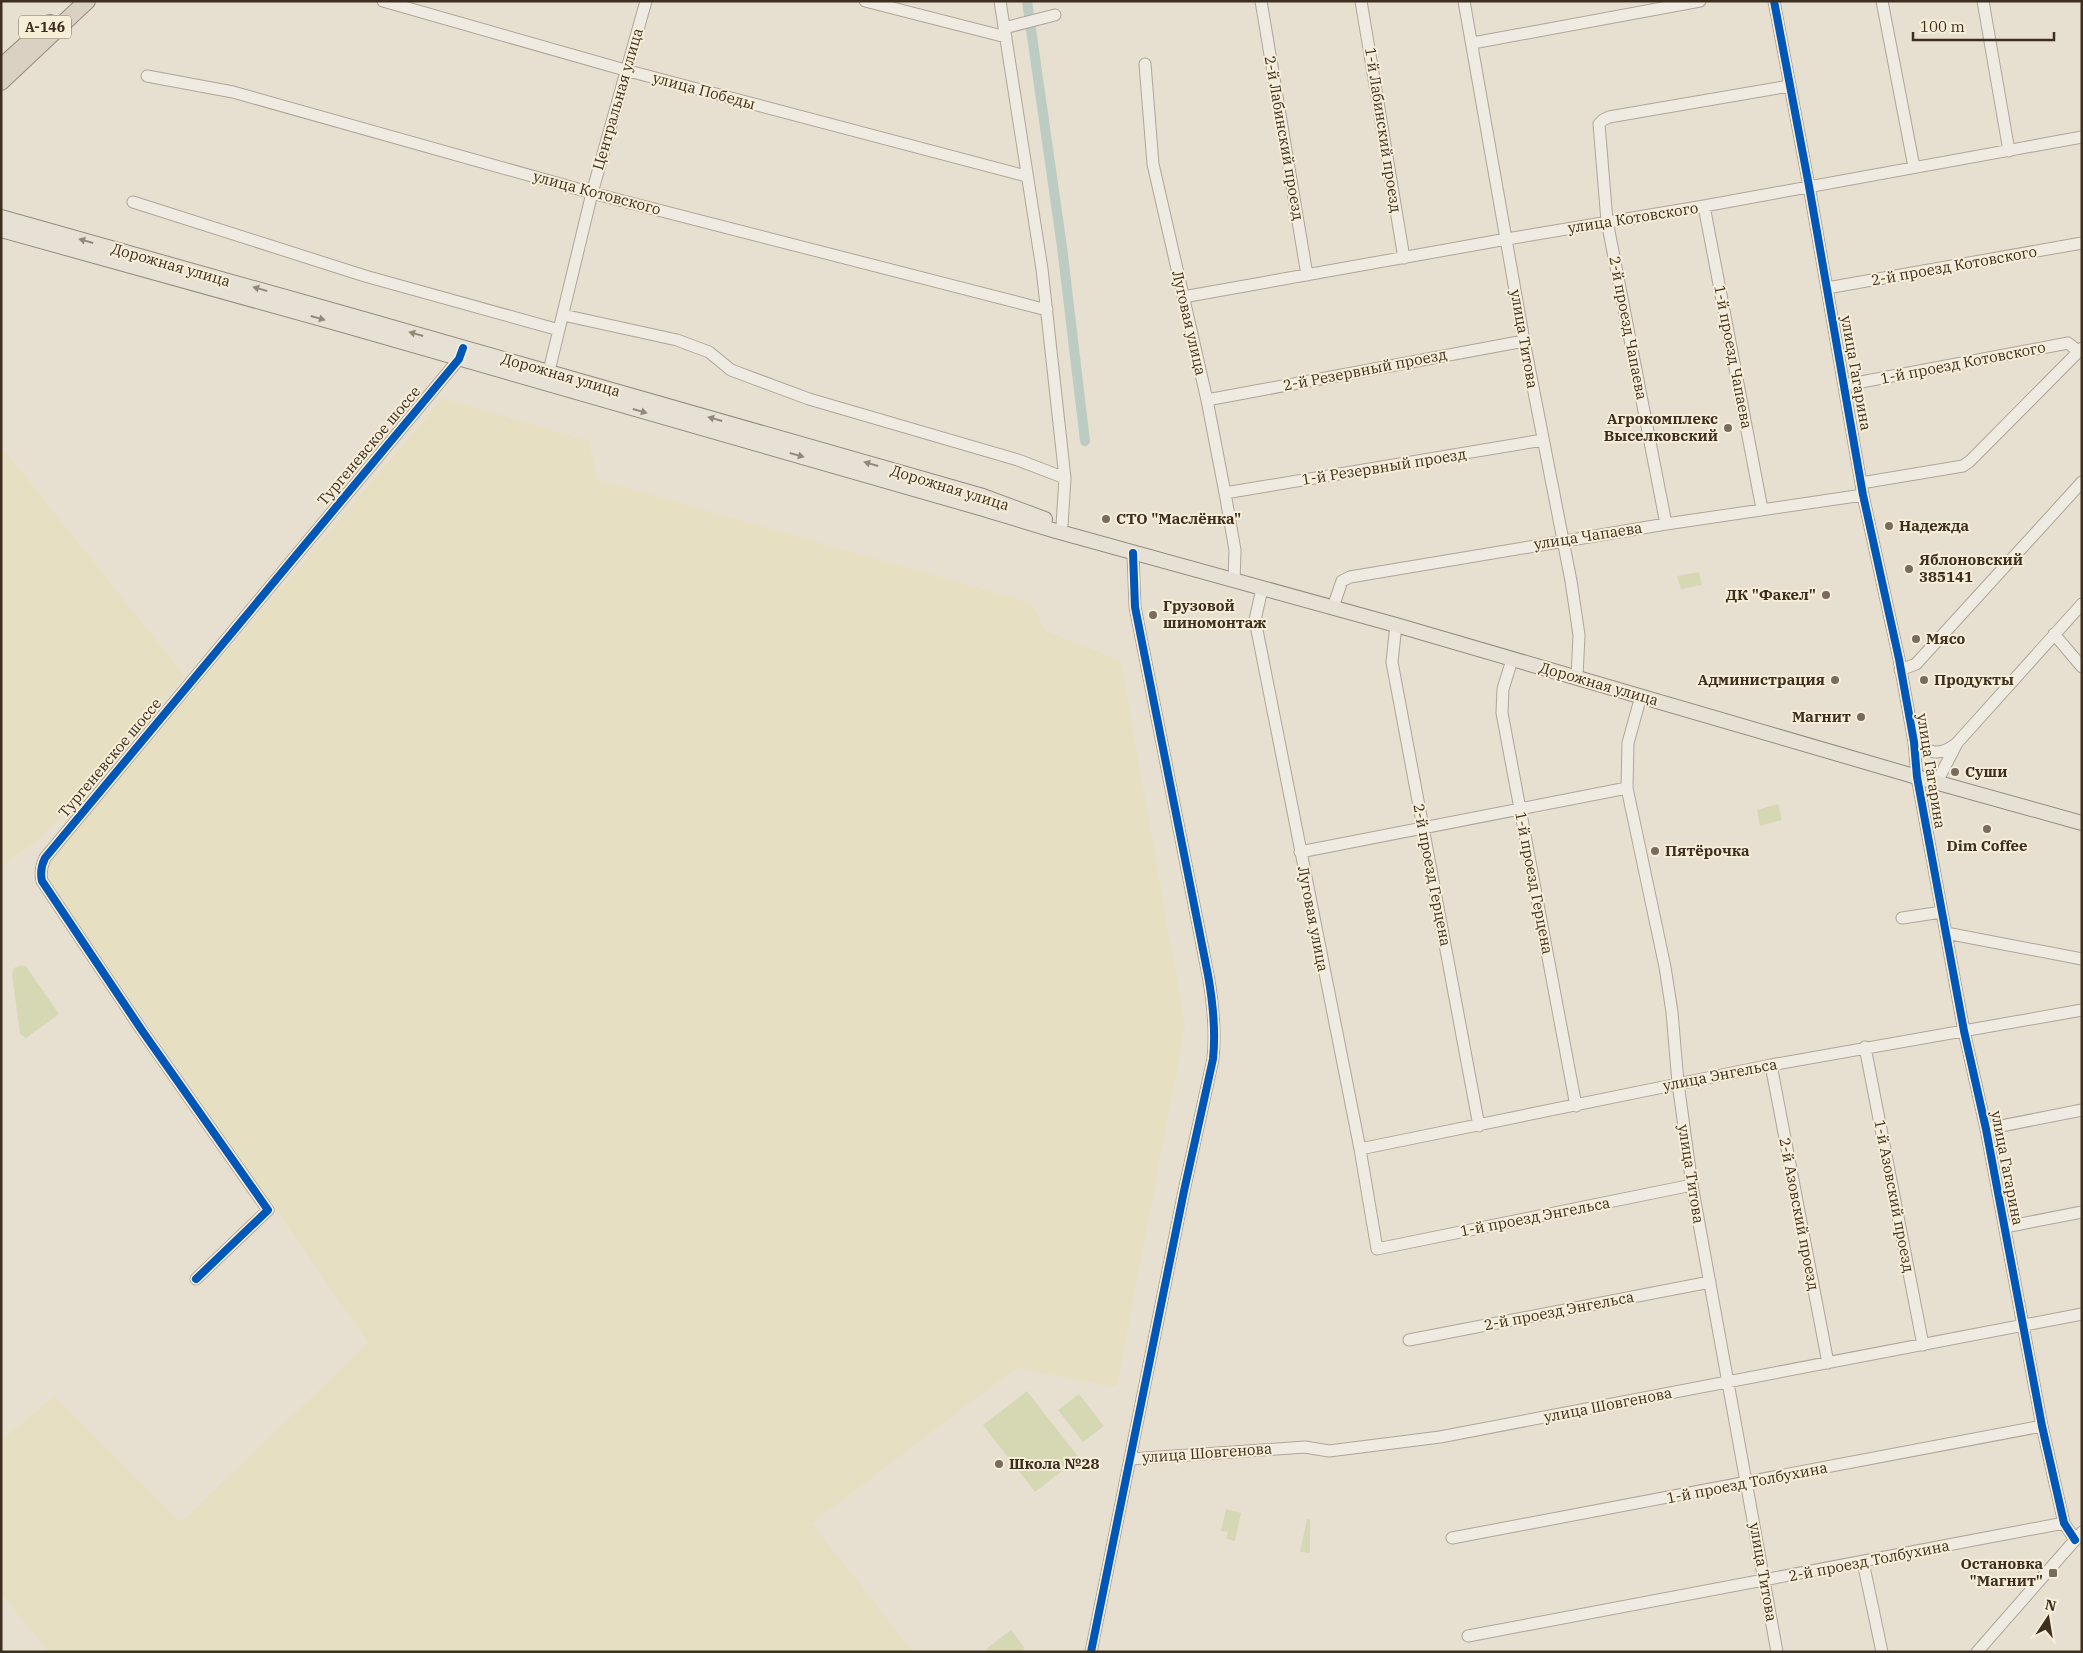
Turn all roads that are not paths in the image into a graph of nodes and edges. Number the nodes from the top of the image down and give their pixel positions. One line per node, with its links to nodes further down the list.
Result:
1 (74, 1): 19 (highway, А-146)
2 (87, 1): 17 (highway, А-146)
3 (383, 1): 20 (street, улица Победы)
4 (646, 1): 20 (street, Центральная улица)
5 (865, 1): 15 (street)
6 (1000, 1): 15 (street)
7 (1261, 1): 39 (street, 2-й Лабинский проезд)
8 (1361, 1): 38 (street, 1-й Лабинский проезд)
9 (1464, 1): 16 (street, улица Титова)
10 (1700, 1): 16 (street)
11 (1774, 1): 23 (street, улица Гагарина)
12 (1882, 1): 27 (street)
13 (1983, 1): 26 (street)
14 (1055, 14): 15 (street)
15 (1005, 33): 28 (street)
16 (1472, 43): 36 (street, улица Титова)
17 (27, 60): 22 (highway, А-146); 24 (main road)
18 (1144, 64): 41 (street, Луговая улица)
19 (1, 66)
20 (625, 70): 28 (street, улица Победы); 30 (street, Центральная улица)
21 (148, 76): 30 (street, улица Котовского)
22 (1, 82)
23 (1789, 86): 29 (street, улица Гагарина); 34 (street, 2-й проезд Чапаева)
24 (1, 90)
25 (2082, 137): 26 (street, улица Котовского)
26 (2009, 150): 27 (street, улица Котовского)
27 (1914, 167): 29 (street, улица Котовского)
28 (1026, 176): 42 (street)
29 (1809, 186): 32 (street, улица Котовского); 40 (street, улица Гагарина)
30 (592, 192): 42 (street, улица Котовского); 43 (street, Центральная улица)
31 (133, 202): 44 (street)
32 (1704, 206): 34 (street, улица Котовского); 57 (street, 1-й проезд Чапаева)
33 (1, 217): 47 (main road, Дорожная улица, one-way to 33)
34 (1607, 222): 36 (street, улица Котовского); 58 (street, 2-й проезд Чапаева)
35 (1, 230): 47 (main road, Дорожная улица, one-way to 47)
36 (1506, 239): 38 (street, улица Котовского); 45 (street, улица Титова)
37 (2082, 243): 40 (street, 2-й проезд Котовского)
38 (1404, 258): 39 (street, улица Котовского)
39 (1307, 275): 41 (street, улица Котовского)
40 (1827, 288): 49 (street, улица Гагарина)
41 (1183, 297): 50 (street, Луговая улица)
42 (1046, 310): 52 (street)
43 (562, 315): 44 (street, Центральная улица); 52 (street)
44 (559, 330): 48 (street, Центральная улица)
45 (1524, 341): 50 (street, 2-й Резервный проезд); 51 (street, улица Титова)
46 (2080, 349): 49 (street, 1-й проезд Котовского); 54 (street)
47 (461, 353): 48 (main road, Дорожная улица); 61 (main road, Дорожная улица, one-way to 61); 101 (street, Тургеневское шоссе)
48 (549, 371): 59 (main road, Дорожная улица, one-way to 48)
49 (1845, 386): 54 (street, улица Гагарина)
50 (1207, 400): 55 (street, Луговая улица)
51 (1543, 440): 55 (street, 1-й Резервный проезд); 60 (street, улица Титова)
52 (1065, 478): 59 (street)
53 (2082, 482): 71 (street)
54 (1861, 483): 56 (street, улица Гагарина)
55 (1225, 493): 63 (street, Луговая улица)
56 (1863, 495): 57 (street, улица Чапаева); 71 (street, улица Гагарина)
57 (1762, 509): 58 (street, улица Чапаева)
58 (1666, 524): 60 (street, улица Чапаева)
59 (1062, 525): 61 (main road, Дорожная улица)
60 (1563, 540): 66 (street, улица Чапаева); 72 (street, улица Титова)
61 (1116, 547): 62 (main road, Дорожная улица)
62 (1133, 553): 63 (main road, Дорожная улица); 110 (street)
63 (1234, 581): 64 (main road, Дорожная улица)
64 (1262, 589): 66 (main road, Дорожная улица); 82 (street, Луговая улица)
65 (2082, 604): 68 (street)
66 (1332, 607): 67 (main road, Дорожная улица)
67 (1396, 625): 69 (main road, Дорожная улица); 81 (street, 2-й проезд Герцена)
68 (2054, 634): 70 (street); 75 (street)
69 (1512, 660): 72 (main road, Дорожная улица); 79 (street, 1-й проезд Герцена)
70 (2082, 667)
71 (1900, 670): 74 (street, улица Гагарина)
72 (1577, 677): 73 (main road, Дорожная улица)
73 (1641, 696): 76 (main road, Дорожная улица); 78 (street, улица Титова)
74 (1914, 742): 75 (street); 76 (street, улица Гагарина)
75 (1957, 743): 77 (street)
76 (1917, 777): 77 (main road, Дорожная улица); 83 (street, улица Гагарина)
77 (1937, 782): 80 (main road, Дорожная улица)
78 (1627, 788): 79 (street); 91 (street, улица Титова)
79 (1520, 810): 81 (street); 92 (street, 1-й проезд Герцена)
80 (2082, 823)
81 (1423, 828): 82 (street); 94 (street, 2-й проезд Герцена)
82 (1300, 852): 96 (street, Луговая улица)
83 (1942, 912): 84 (street); 85 (street, улица Гагарина)
84 (1902, 918)
85 (1946, 932): 86 (street); 88 (street, улица Гагарина)
86 (2082, 959)
87 (2082, 1010): 88 (street, улица Энгельса)
88 (1964, 1031): 89 (street, улица Энгельса); 95 (street, улица Гагарина)
89 (1865, 1047): 90 (street, улица Энгельса); 106 (street, 1-й Азовский проезд)
90 (1771, 1065): 91 (street, улица Энгельса); 107 (street, 2-й Азовский проезд)
91 (1678, 1083): 92 (street, улица Энгельса); 97 (street, улица Титова)
92 (1576, 1106): 94 (street, улица Энгельса)
93 (2082, 1110): 95 (street)
94 (1479, 1126): 96 (street, улица Энгельса)
95 (1986, 1129): 99 (street, улица Гагарина)
96 (1360, 1149): 100 (street, Луговая улица)
97 (1692, 1185): 100 (street, 1-й проезд Энгельса); 102 (street, улица Титова)
98 (2082, 1212): 99 (street)
99 (2005, 1227): 104 (street, улица Гагарина)
100 (1377, 1249)
101 (196, 1279)
102 (1710, 1282): 105 (street, 2-й проезд Энгельса); 108 (street, улица Титова)
103 (2082, 1314): 104 (street, улица Шовгенова)
104 (2023, 1326): 106 (street, улица Шовгенова); 109 (street, улица Гагарина)
105 (1409, 1340)
106 (1923, 1345): 107 (street, улица Шовгенова)
107 (1828, 1363): 108 (street, улица Шовгенова)
108 (1728, 1383): 110 (street, улица Шовгенова); 111 (street, улица Титова)
109 (2042, 1426): 111 (street, 1-й проезд Толбухина); 112 (street, улица Гагарина)
110 (1130, 1458): 118 (street)
111 (1747, 1483): 114 (street, 1-й проезд Толбухина); 116 (street, улица Титова)
112 (2064, 1523): 113 (street, улица Гагарина); 115 (street, 2-й проезд Толбухина)
113 (2078, 1536): 121 (street)
114 (1452, 1538)
115 (1863, 1562): 116 (street, 2-й проезд Толбухина); 120 (street)
116 (1765, 1581): 117 (street, 2-й проезд Толбухина); 119 (street, улица Титова)
117 (1468, 1636)
118 (1091, 1652)
119 (1778, 1652)
120 (1882, 1652)
121 (1977, 1652)

